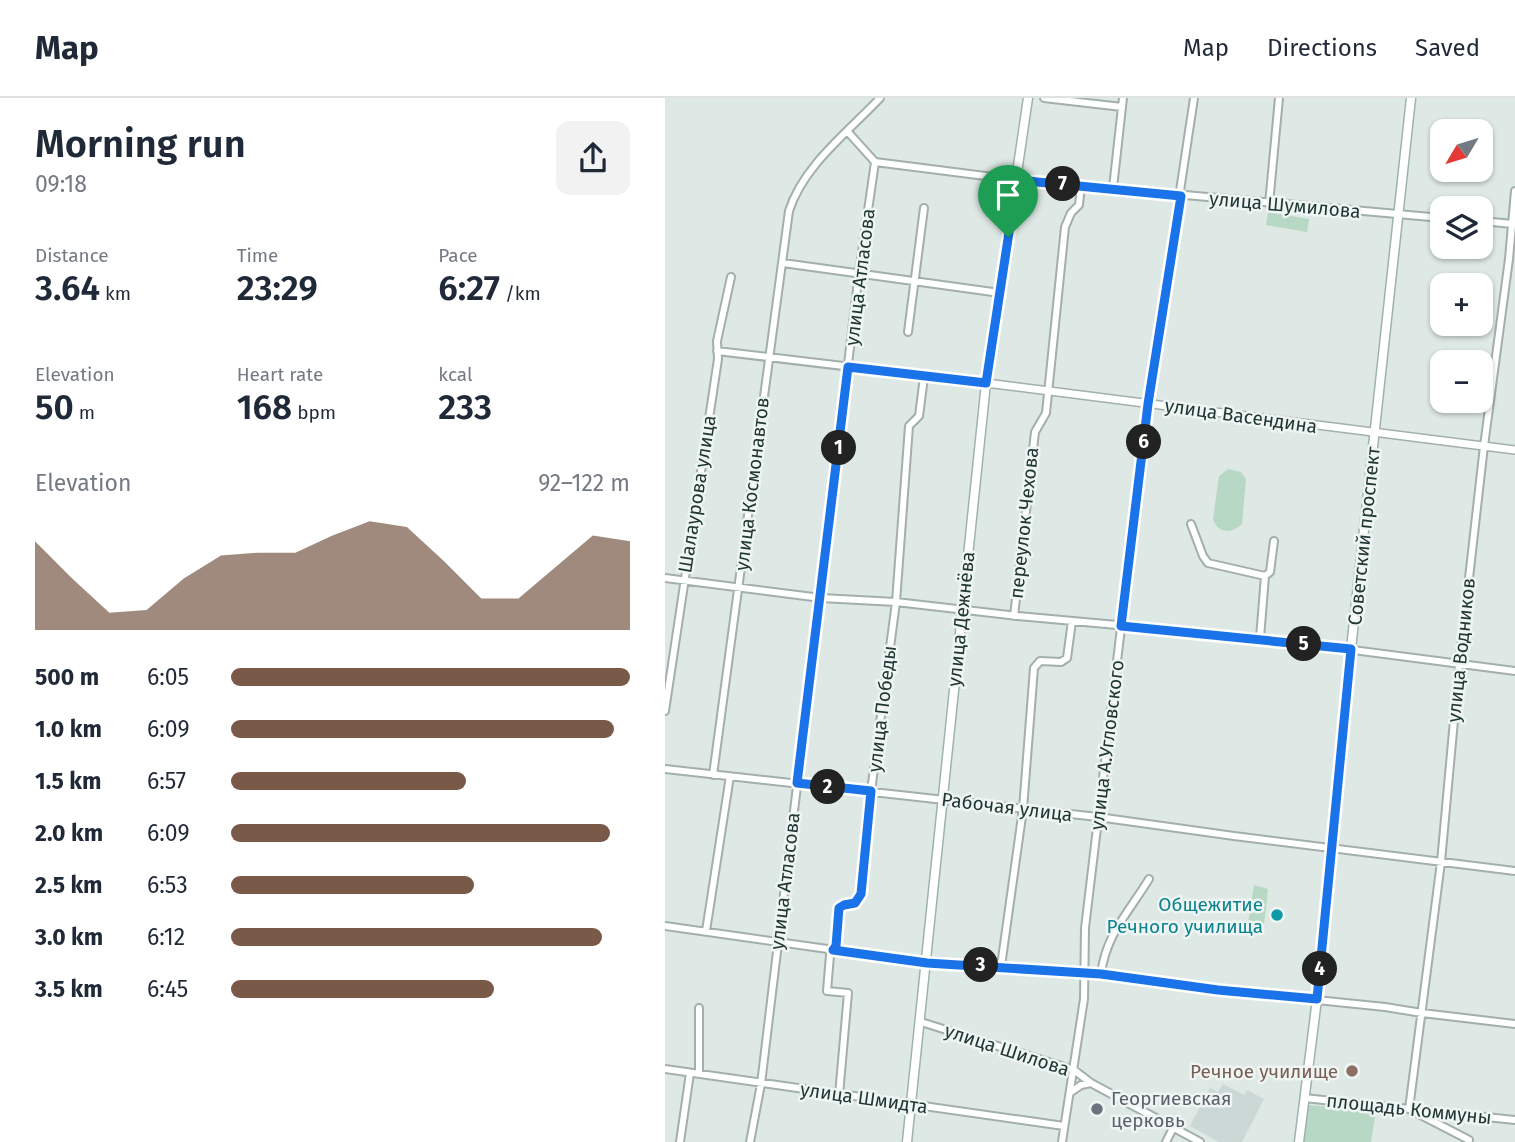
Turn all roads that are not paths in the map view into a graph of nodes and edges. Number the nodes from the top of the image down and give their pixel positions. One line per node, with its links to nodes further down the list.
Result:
1 (880, 98): 9 (street)
2 (1028, 98): 11 (main road, улица Дежнёва)
3 (1044, 98): 8 (street)
4 (1123, 98): 8 (street)
5 (1194, 98): 15 (street, улица А.Угловского)
6 (1279, 98): 16 (street)
7 (1411, 98): 18 (main road, Советский проспект)
8 (1122, 107): 13 (street)
9 (848, 132): 10 (street); 22 (street, улица Космонавтов)
10 (876, 162): 11 (street, улица Шумилова); 23 (street, улица Атласова)
11 (1017, 180): 12 (street, улица Шумилова); 26 (main road, улица Дежнёва)
12 (1081, 186): 13 (street, улица Шумилова); 33 (street, переулок Чехова)
13 (1113, 188): 15 (street, улица Шумилова)
14 (1515, 191): 21 (street, улица Водников)
15 (1181, 196): 16 (street, улица Шумилова); 34 (street, улица А.Угловского)
16 (1269, 204): 18 (street, улица Шумилова)
17 (924, 208): 25 (street)
18 (1399, 215): 19 (street, улица Шумилова); 35 (main road, Советский проспект)
19 (1430, 217)
20 (1493, 222): 21 (street)
21 (1513, 224): 36 (street, улица Водников)
22 (783, 263): 23 (street); 29 (street, улица Космонавтов)
23 (859, 273): 25 (street); 30 (street, улица Атласова)
24 (731, 277): 28 (street, Шалаурова улица)
25 (915, 280): 26 (street); 27 (street)
26 (1000, 293): 32 (main road, улица Дежнёва)
27 (908, 332)
28 (717, 351): 29 (street, улица Васендина); 42 (street, Шалаурова улица)
29 (768, 358): 30 (street, улица Васендина); 43 (street, улица Космонавтов)
30 (848, 367): 31 (street, улица Васендина); 44 (street, улица Атласова)
31 (924, 377): 32 (street, улица Васендина); 45 (street, улица Победы)
32 (986, 383): 33 (street, улица Васендина); 46 (main road, улица Дежнёва)
33 (1049, 391): 34 (street, улица Васендина); 47 (street, переулок Чехова)
34 (1148, 404): 35 (street, улица Васендина); 49 (street, улица А.Угловского)
35 (1376, 433): 36 (street, улица Васендина); 51 (main road, Советский проспект)
36 (1484, 446): 37 (street, улица Васендина); 52 (street, улица Водников)
37 (1515, 450)
38 (1191, 524): 40 (street)
39 (1274, 541): 40 (street)
40 (1265, 576): 50 (street)
41 (665, 578): 42 (street)
42 (683, 581): 43 (street); 54 (street, Шалаурова улица)
43 (739, 589): 44 (street); 56 (street, улица Космонавтов)
44 (821, 598): 45 (street); 58 (street, улица Атласова)
45 (896, 602): 46 (street); 59 (street, улица Победы)
46 (961, 610): 47 (street); 60 (main road, улица Дежнёва)
47 (1014, 616): 48 (street)
48 (1072, 621): 49 (street); 61 (street)
49 (1121, 626): 50 (street); 62 (street, улица А.Угловского)
50 (1260, 638): 51 (street)
51 (1351, 649): 52 (street); 63 (main road, Советский проспект)
52 (1459, 666): 53 (street); 64 (street, улица Водников)
53 (1515, 671)
54 (665, 711)
55 (665, 769): 56 (street, Рабочая улица)
56 (713, 775): 57 (street, Рабочая улица)
57 (730, 776): 58 (street, Рабочая улица); 68 (street)
58 (797, 783): 59 (street, Рабочая улица); 69 (street, улица Атласова)
59 (871, 791): 60 (street, Рабочая улица); 70 (street, улица Победы)
60 (944, 799): 61 (street, Рабочая улица); 71 (main road, улица Дежнёва)
61 (1023, 809): 62 (street, Рабочая улица); 72 (street)
62 (1098, 817): 63 (street, Рабочая улица); 73 (street, улица А.Угловского)
63 (1331, 848): 64 (street, Рабочая улица); 75 (main road, Советский проспект)
64 (1441, 862): 65 (street, Рабочая улица); 77 (street, улица Водников)
65 (1515, 871)
66 (1149, 879): 74 (street)
67 (665, 926): 68 (street)
68 (706, 931): 69 (street)
69 (778, 942): 70 (street); 85 (street, улица Атласова)
70 (833, 950): 71 (street); 87 (street, улица Победы)
71 (927, 963): 72 (street); 78 (main road, улица Дежнёва)
72 (1001, 966): 73 (street)
73 (1085, 973): 74 (street); 81 (street, улица А.Угловского)
74 (1101, 974): 75 (street)
75 (1317, 999): 77 (street); 88 (main road, Советский проспект)
76 (699, 1008): 83 (street)
77 (1422, 1013): 79 (street); 90 (street, улица Водников)
78 (921, 1022): 81 (street, улица Шилова); 89 (main road, улица Дежнёва)
79 (1515, 1024)
80 (665, 1069): 82 (street, улица Шмидта)
81 (1074, 1070): 84 (street, улица Шилова); 86 (street, улица А.Угловского)
82 (690, 1073): 83 (street, улица Шмидта); 95 (street)
83 (699, 1074): 85 (street, улица Шмидта)
84 (1091, 1083): 86 (street, улица Шилова); 93 (street, улица Шилова)
85 (761, 1084): 87 (street, улица Шмидта); 96 (street, улица Атласова)
86 (1070, 1093): 92 (street, улица А.Угловского)
87 (839, 1095): 89 (street, улица Шмидта)
88 (1304, 1097): 90 (street, площадь Коммуны); 101 (main road, Советский проспект)
89 (912, 1105): 92 (street, улица Шмидта); 97 (main road, улица Дежнёва)
90 (1409, 1110): 91 (street, площадь Коммуны); 94 (street)
91 (1515, 1120)
92 (1064, 1126): 98 (street, улица А.Угловского)
93 (1173, 1128): 99 (street); 100 (street, улица Шилова)
94 (1469, 1140)
95 (680, 1142)
96 (750, 1142)
97 (907, 1142)
98 (1062, 1142)
99 (1166, 1142)
100 (1200, 1142)
101 (1299, 1142)

